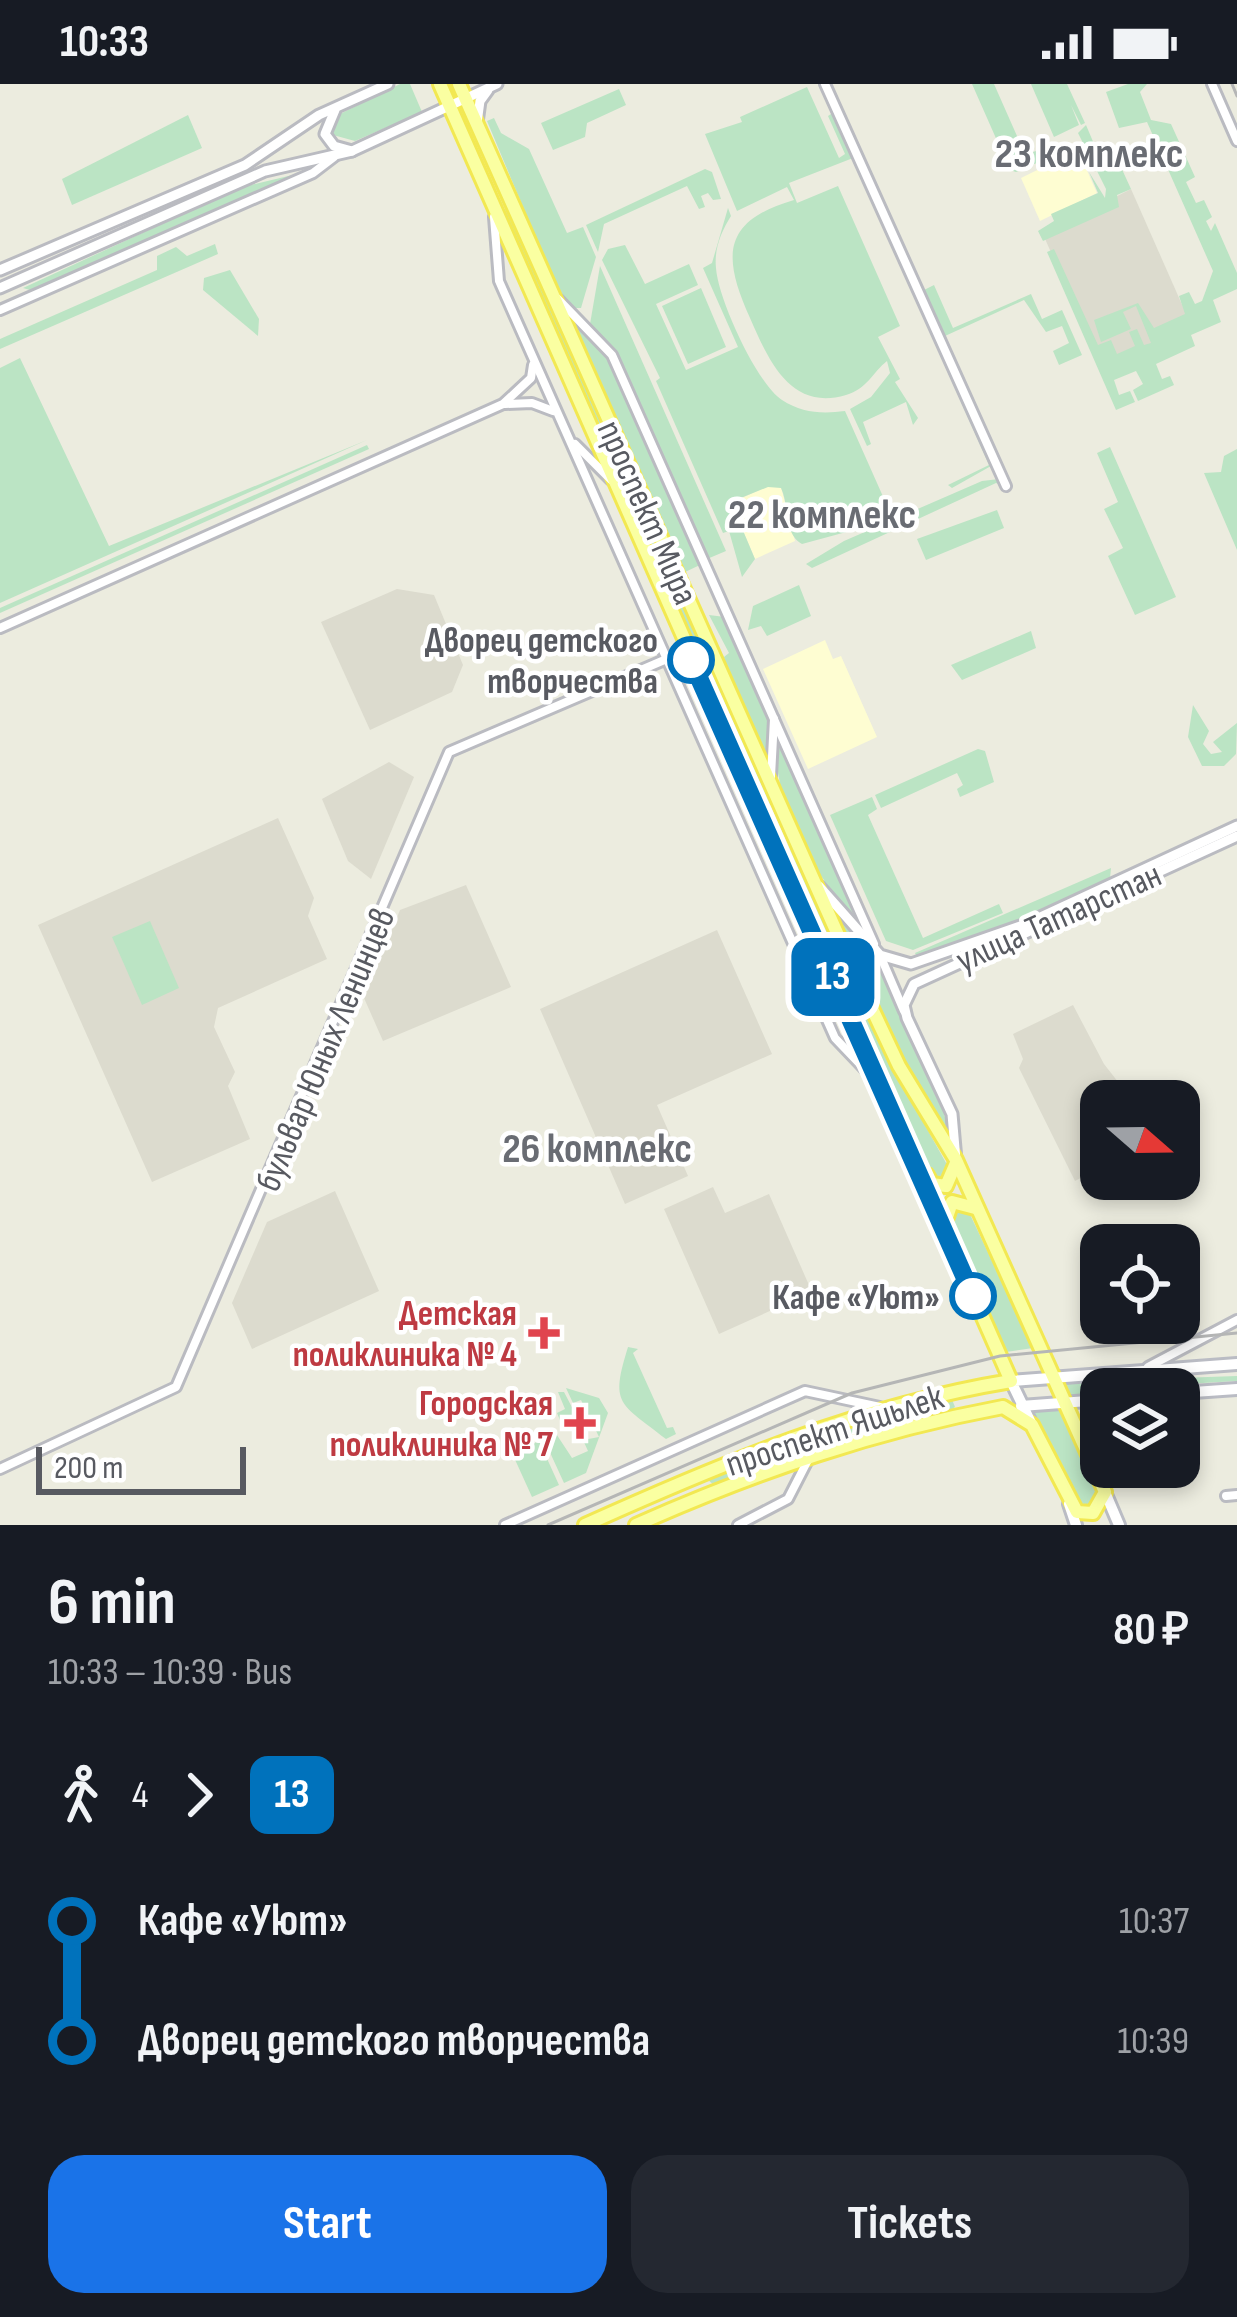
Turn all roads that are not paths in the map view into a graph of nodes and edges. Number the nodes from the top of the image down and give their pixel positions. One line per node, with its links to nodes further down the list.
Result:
1 (388, 84): 8 (street)
2 (440, 84): 9 (main road, проспект Мира)
3 (459, 84): 7 (main road, проспект Мира)
4 (826, 84): 27 (street)
5 (1212, 84): 11 (street)
6 (495, 85): 7 (street); 10 (street)
7 (466, 98): 9 (street); 10 (main road, проспект Мира)
8 (339, 106): 12 (street); 13 (street)
9 (449, 106): 13 (street); 17 (main road, проспект Мира)
10 (477, 124): 16 (main road, проспект Мира)
11 (1237, 141)
12 (279, 144): 15 (street); 18 (street)
13 (352, 152): 14 (street)
14 (334, 158): 15 (street); 21 (street)
15 (292, 163): 19 (street)
16 (512, 207): 17 (main road); 20 (main road, проспект Мира)
17 (494, 217): 22 (street); 26 (main road, проспект Мира)
18 (0, 270)
19 (0, 288)
20 (552, 294): 30 (street); 31 (main road, проспект Мира)
21 (0, 310)
22 (533, 358): 23 (street); 24 (street)
23 (503, 404): 24 (street); 28 (street)
24 (557, 414): 25 (street)
25 (569, 439): 26 (street); 29 (street)
26 (612, 481): 33 (main road, проспект Мира)
27 (1006, 486)
28 (0, 628)
29 (669, 658): 41 (street); 66 (street, бульвар Юных Ленинцев)
30 (774, 718): 31 (street); 38 (street)
31 (771, 784): 32 (main road, проспект Мира)
32 (784, 813): 33 (main road); 36 (main road, проспект Мира)
33 (764, 821): 41 (main road, проспект Мира)
34 (1237, 826): 37 (street, улица Татарстан)
35 (1237, 836): 39 (street, улица Татарстан)
36 (814, 880): 38 (street); 43 (main road, проспект Мира)
37 (946, 949): 38 (street, улица Татарстан); 39 (street)
38 (878, 950): 40 (street)
39 (951, 964): 40 (street, улица Татарстан)
40 (907, 1018): 43 (street)
41 (879, 1083): 42 (main road, проспект Мира)
42 (908, 1143): 43 (main road); 45 (main road, проспект Мира)
43 (956, 1160): 44 (main road, проспект Мира)
44 (976, 1208): 45 (main road); 51 (main road, проспект Мира)
45 (949, 1236): 52 (main road, проспект Мира)
46 (1237, 1320): 48 (street)
47 (1237, 1364): 49 (main road, проспект Яшьлек)
48 (1148, 1368)
49 (1183, 1368)
50 (1080, 1374): 51 (main road, проспект Яшьлек)
51 (1052, 1376): 52 (main road, проспект Яшьлек); 56 (main road, проспект Мира)
52 (1012, 1381): 54 (main road, проспект Яшьлек); 58 (main road, проспект Мира)
53 (1237, 1389): 55 (main road)
54 (950, 1392): 59 (main road, проспект Яшьлек); 61 (main road)
55 (1200, 1392)
56 (1061, 1397): 57 (main road, проспект Яшьлек); 58 (main road, проспект Яшьлек); 64 (main road, проспект Мира)
57 (1080, 1398)
58 (1021, 1401): 60 (main road, проспект Яшьлек); 63 (main road, проспект Мира)
59 (880, 1407): 67 (main road, проспект Яшьлек); 71 (street)
60 (1003, 1407): 61 (main road, проспект Яшьлек); 63 (main road)
61 (951, 1416): 65 (main road, проспект Яшьлек)
62 (1080, 1424): 64 (main road)
63 (1032, 1425): 70 (main road)
64 (1078, 1434): 69 (main road, проспект Мира)
65 (814, 1454): 68 (main road, проспект Яшьлек); 74 (street)
66 (0, 1468)
67 (710, 1469): 68 (main road); 72 (main road, проспект Яшьлек)
68 (717, 1489): 73 (main road, проспект Яшьлек)
69 (1105, 1492): 70 (main road); 76 (main road)
70 (1069, 1504): 75 (main road)
71 (506, 1525)
72 (586, 1525)
73 (636, 1525)
74 (738, 1525)
75 (1076, 1525)
76 (1119, 1525)

